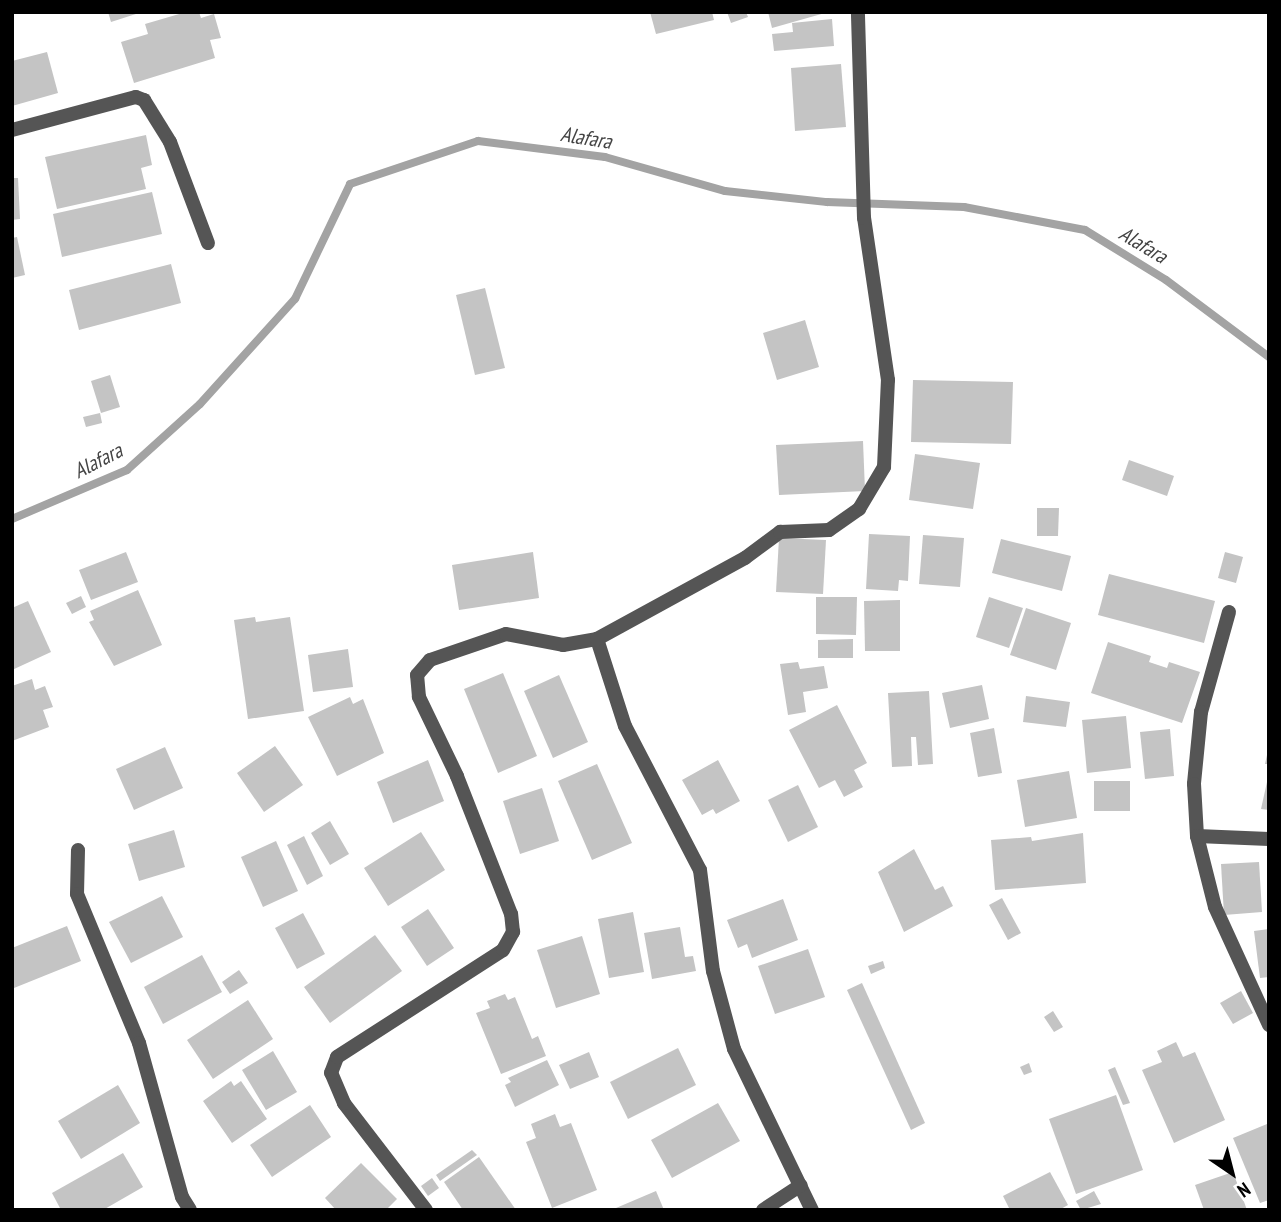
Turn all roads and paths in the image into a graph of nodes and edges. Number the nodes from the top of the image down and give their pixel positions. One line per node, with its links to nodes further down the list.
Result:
1 (858, 12): 5 (street)
2 (12, 130): 3 (street)
3 (208, 243)
4 (1229, 612): 6 (street)
5 (597, 639): 10 (street); 12 (street)
6 (1198, 836): 7 (street); 9 (street)
7 (1269, 839)
8 (78, 850): 11 (street)
9 (1269, 1025)
10 (801, 1185): 13 (street); 14 (street)
11 (190, 1210)
12 (426, 1210)
13 (763, 1210)
14 (812, 1210)

